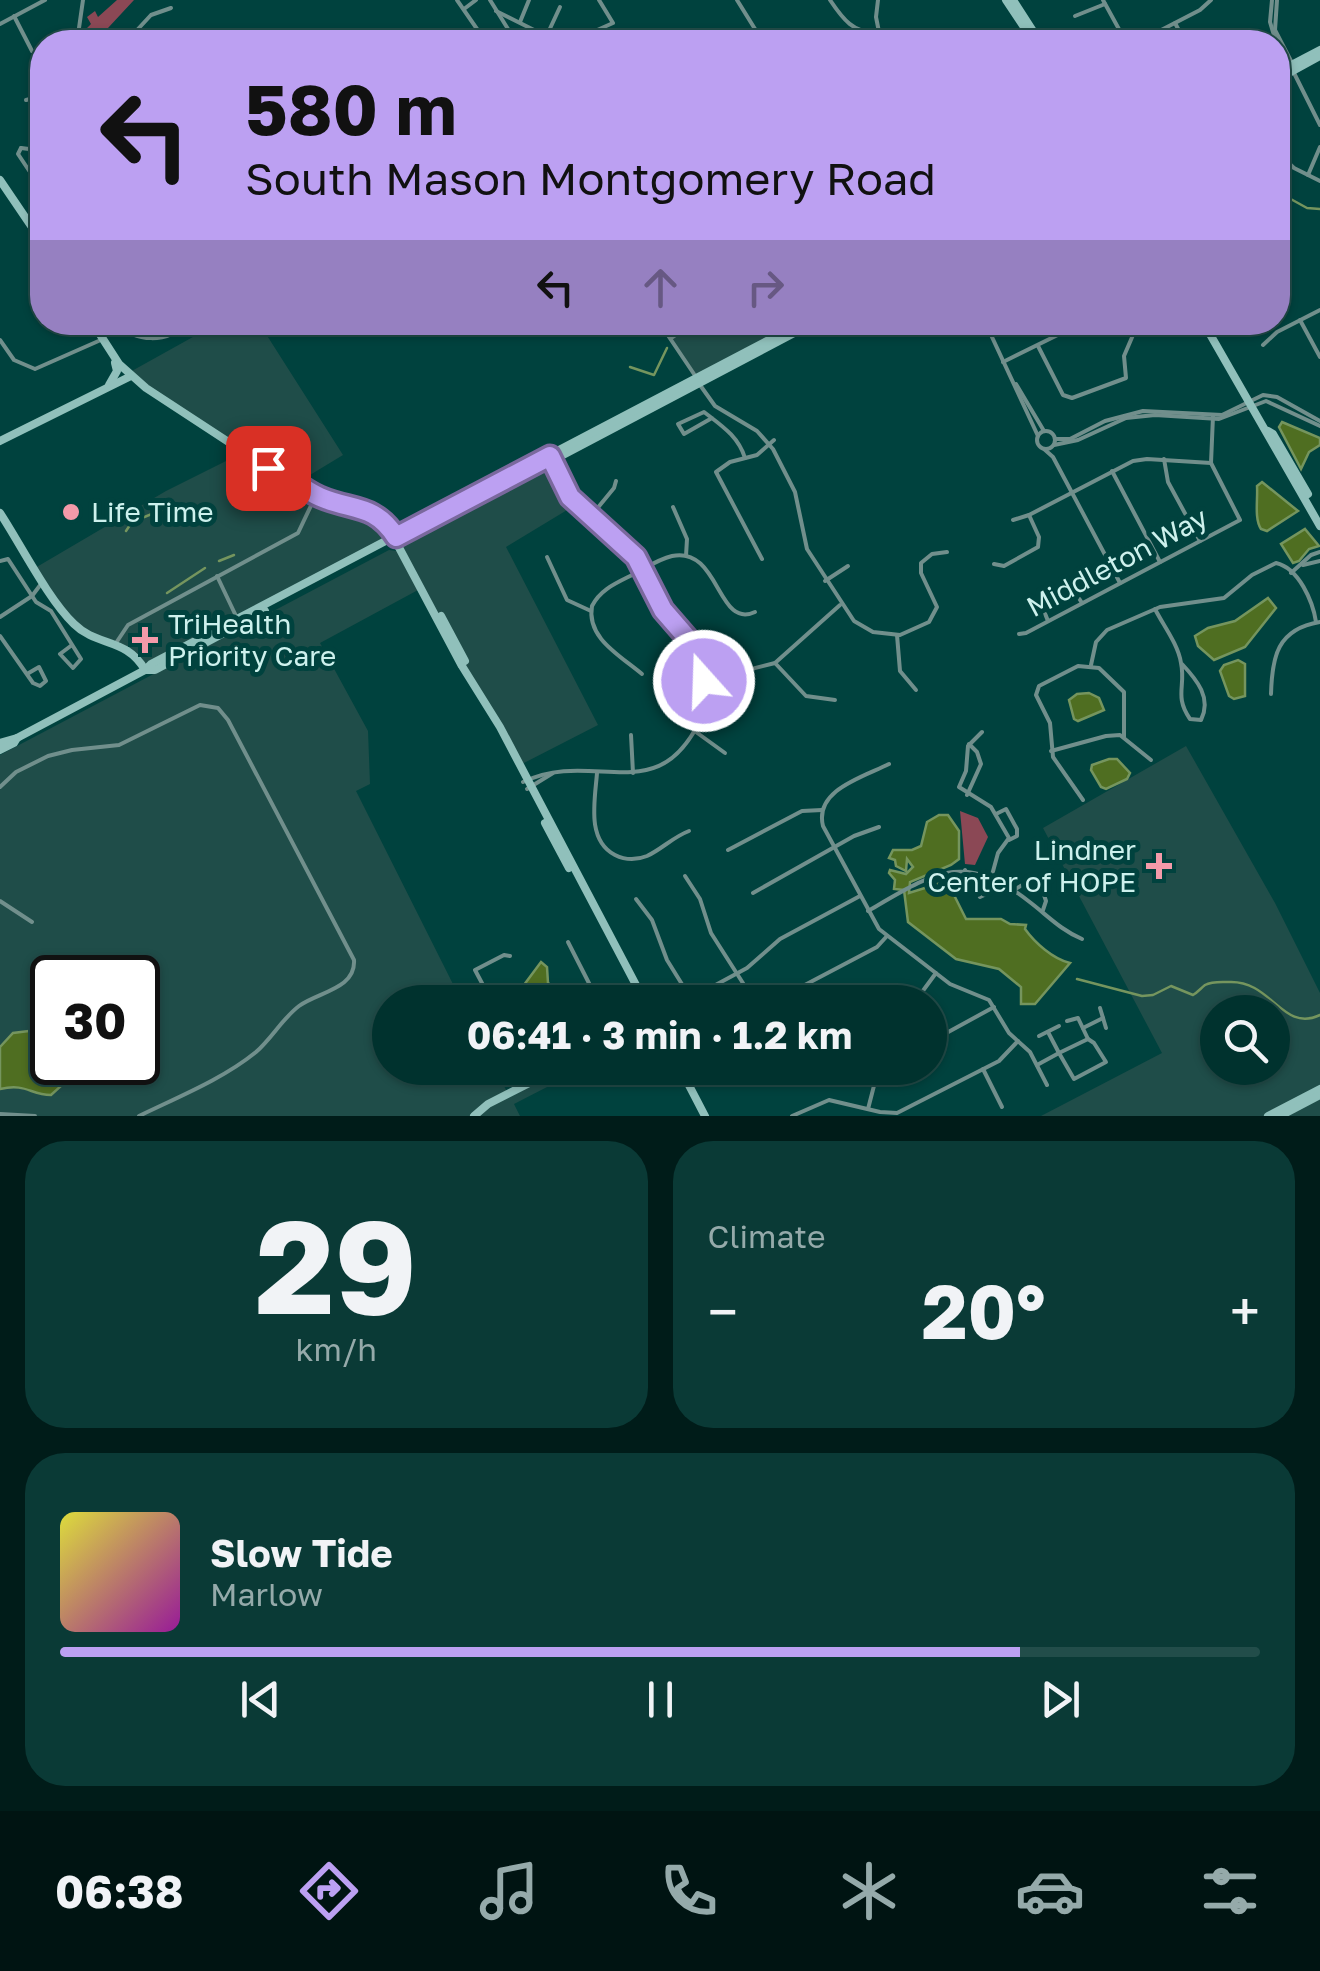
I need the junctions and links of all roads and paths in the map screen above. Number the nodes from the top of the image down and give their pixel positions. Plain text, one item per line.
1 (44, 0) edge
2 (83, 0) edge
3 (473, 0) edge
4 (490, 0) edge
5 (529, 0) edge
6 (599, 0) edge
7 (737, 0) edge
8 (878, 0) edge
9 (1010, 0) edge
10 (1211, 0) edge
11 (1274, 0) edge
12 (832, 2) edge
13 (1104, 2) edge
14 (461, 4) edge
15 (560, 7) dead end
16 (171, 8) dead end
17 (496, 11) junction
18 (14, 16) junction
19 (1075, 16) dead end
20 (520, 22) junction
21 (1175, 23) junction
22 (0, 24) edge
23 (81, 30) edge
24 (137, 30) edge
25 (478, 30) edge
26 (508, 30) edge
27 (537, 30) edge
28 (549, 30) edge
29 (599, 30) edge
30 (756, 30) edge
31 (858, 30) edge
32 (878, 30) edge
33 (1029, 30) edge
34 (1119, 30) edge
35 (1161, 30) edge
36 (1179, 30) edge
37 (1273, 30) edge
38 (1275, 30) edge
39 (30, 47) edge
40 (1320, 53) edge
41 (1291, 67) joint
42 (30, 99) edge
43 (26, 100) dead end
44 (1320, 125) edge
45 (1320, 147) edge
46 (30, 152) edge
47 (1290, 165) edge
48 (30, 172) edge
49 (1308, 175) junction
50 (0, 180) edge
51 (1320, 180) edge
52 (30, 224) edge
53 (1320, 310) edge
54 (1300, 320) junction
55 (1290, 326) edge
56 (103, 335) edge
57 (135, 335) edge
58 (171, 335) edge
59 (670, 335) edge
60 (676, 335) edge
61 (780, 335) edge
62 (789, 335) edge
63 (989, 335) edge
64 (1059, 335) edge
65 (1133, 335) edge
66 (1213, 335) edge
67 (1277, 335) edge
68 (101, 336) joint
69 (672, 338) junction
70 (0, 340) edge
71 (1263, 344) dead end
72 (1038, 346) junction
73 (112, 353) junction
74 (1320, 357) edge
75 (1002, 362) junction
76 (131, 376) junction
77 (698, 381) junction
78 (1013, 382) junction
79 (109, 386) junction
80 (1252, 404) junction
81 (712, 418) junction
82 (1213, 418) junction
83 (1320, 424) edge
84 (1044, 431) junction
85 (1268, 431) junction
86 (1038, 436) junction
87 (0, 439) edge
88 (772, 442) junction
89 (1054, 443) junction
90 (1044, 449) junction
91 (1053, 457) junction
92 (745, 458) junction
93 (549, 459) junction
94 (1164, 460) junction
95 (1211, 463) junction
96 (1112, 471) junction
97 (616, 481) dead end
98 (1072, 492) junction
99 (316, 495) junction
100 (673, 508) dead end
101 (0, 513) edge
102 (1029, 515) junction
103 (590, 516) junction
104 (1320, 516) edge
105 (1013, 520) dead end
106 (1320, 526) edge
107 (397, 540) junction
108 (1200, 542) junction
109 (947, 552) dead end
110 (1320, 552) edge
111 (547, 556) dead end
112 (686, 556) junction
113 (762, 559) dead end
114 (0, 561) edge
115 (1320, 561) edge
116 (1160, 562) junction
117 (994, 564) dead end
118 (1303, 565) junction
119 (848, 566) dead end
120 (642, 570) junction
121 (1291, 572) junction
122 (217, 576) junction
123 (44, 581) junction
124 (825, 581) junction
125 (1120, 583) junction
126 (32, 596) junction
127 (231, 603) junction
128 (1082, 604) junction
129 (840, 605) junction
130 (1156, 608) junction
131 (591, 611) junction
132 (754, 612) dead end
133 (248, 614) junction
134 (0, 617) edge
135 (236, 621) junction
136 (1048, 621) junction
137 (1318, 622) edge
138 (1018, 634) dead end
139 (896, 635) junction
140 (0, 636) edge
141 (116, 643) junction
142 (72, 645) junction
143 (776, 663) junction
144 (1182, 664) junction
145 (1090, 665) junction
146 (145, 670) junction
147 (27, 674) dead end
148 (642, 674) dead end
149 (706, 678) junction
150 (916, 690) dead end
151 (1271, 694) dead end
152 (835, 700) dead end
153 (696, 732) junction
154 (982, 732) dead end
155 (631, 735) dead end
156 (1124, 736) junction
157 (968, 744) junction
158 (0, 746) edge
159 (1051, 751) junction
160 (724, 754) dead end
161 (1152, 760) dead end
162 (888, 764) dead end
163 (596, 773) junction
164 (633, 773) junction
165 (527, 784) junction
166 (0, 787) edge
167 (968, 794) junction
168 (1083, 800) dead end
169 (822, 810) junction
170 (996, 814) junction
171 (879, 827) dead end
172 (689, 832) dead end
173 (1009, 840) junction
174 (834, 847) junction
175 (728, 850) dead end
176 (965, 870) junction
177 (685, 876) dead end
178 (992, 876) junction
179 (1006, 884) junction
180 (1014, 890) junction
181 (754, 893) dead end
182 (860, 896) junction
183 (636, 899) dead end
184 (0, 901) edge
185 (868, 911) junction
186 (1042, 912) junction
187 (32, 922) dead end
188 (887, 936) junction
189 (1082, 939) dead end
190 (568, 942) dead end
191 (510, 956) dead end
192 (936, 973) junction
193 (738, 974) junction
194 (483, 985) edge
195 (590, 985) edge
196 (635, 985) edge
197 (682, 985) edge
198 (719, 985) edge
199 (745, 985) edge
200 (805, 985) edge
201 (928, 985) edge
202 (994, 1008) junction
203 (1100, 1008) dead end
204 (1103, 1018) junction
205 (1067, 1022) dead end
206 (1058, 1026) dead end
207 (1083, 1028) junction
208 (1106, 1028) dead end
209 (1048, 1032) junction
210 (947, 1033) edge
211 (1039, 1036) dead end
212 (1088, 1039) junction
213 (1018, 1041) junction
214 (1059, 1053) junction
215 (1037, 1065) junction
216 (983, 1069) junction
217 (1047, 1084) dead end
218 (524, 1085) edge
219 (689, 1085) edge
220 (874, 1085) edge
221 (1320, 1092) edge
222 (1002, 1107) dead end
223 (868, 1109) junction
224 (0, 1114) edge
225 (35, 1116) edge
226 (140, 1116) edge
227 (474, 1116) edge
228 (705, 1116) edge
229 (792, 1116) edge
230 (1268, 1116) edge
231 (1280, 1116) edge

1 - 18 street
2 - 23 street
3 - 14 street
4 - 17 street
5 - 20 street
6 - 29 street
7 - 30 street
8 - 32 street
9 - 33 main road
10 - 21 street
11 - 37 street
11 - 38 street
12 - 31 street
13 - 19 street
13 - 34 street
14 - 25 street
15 - 28 street
16 - 24 street
17 - 20 street
17 - 26 street
18 - 22 street
18 - 39 street
20 - 27 street
21 - 35 street
21 - 36 street
40 - 41 main road
41 - 44 street
42 - 43 street
45 - 49 street
46 - 48 street
47 - 49 street
49 - 51 street
50 - 52 main road
53 - 54 street
54 - 55 street
54 - 74 street
56 - 76 main road
57 - 58 street
59 - 69 street
60 - 69 street
61 - 77 main road
62 - 77 main road
63 - 75 street
64 - 72 street
65 - 72 street
66 - 80 main road
67 - 71 street
68 - 70 street
68 - 73 main road
69 - 77 street
72 - 75 street
73 - 76 main road
73 - 79 main road
75 - 78 street
76 - 79 main road
76 - 87 main road
76 - 99 main road
77 - 88 street
77 - 93 main road
78 - 84 street
78 - 86 street
79 - 87 main road
80 - 82 street
80 - 83 street
80 - 85 main road
81 - 81 street
81 - 92 street
82 - 89 street
82 - 95 street, Middleton Way
84 - 86 street
84 - 89 street
85 - 104 main road
85 - 106 main road
86 - 90 street
88 - 92 street
88 - 124 street
89 - 90 street
89 - 91 street
90 - 91 street
91 - 98 street
92 - 113 street
93 - 103 street
93 - 107 main road
94 - 95 street
94 - 96 street
94 - 108 street
95 - 108 street, Middleton Way
96 - 98 street
96 - 116 street
97 - 103 street
98 - 102 street
98 - 125 street
99 - 107 main road
99 - 122 street
100 - 112 street
101 - 123 main road
102 - 105 street
102 - 117 street
103 - 120 street
107 - 133 main road
107 - 146 main road
107 - 165 main road
108 - 116 street, Middleton Way
109 - 139 street
110 - 118 street
111 - 131 street
112 - 120 street
112 - 132 street
114 - 126 street
115 - 118 street
116 - 125 street, Middleton Way
118 - 121 street
119 - 124 street
120 - 131 street
120 - 149 street
121 - 130 street
121 - 137 street
122 - 127 street
122 - 141 street
123 - 126 street
123 - 141 main road
124 - 129 street
125 - 128 street, Middleton Way
126 - 134 street
126 - 142 street
127 - 133 street
127 - 135 street
128 - 136 street, Middleton Way
128 - 136 street
129 - 139 street
129 - 143 street
130 - 144 street
130 - 145 street
131 - 148 street
133 - 135 main road
135 - 146 main road
136 - 138 street, Middleton Way
137 - 151 street
139 - 150 street
140 - 147 street
141 - 146 main road
142 - 142 street
143 - 149 street
143 - 152 street
144 - 144 street
145 - 156 street
145 - 159 street
146 - 158 main road
149 - 153 street
153 - 160 street
153 - 164 street
154 - 157 street
155 - 164 street
156 - 159 street
156 - 161 street
157 - 167 street
157 - 167 street
159 - 168 street
162 - 169 street
163 - 164 street
163 - 165 street
163 - 172 street
165 - 196 main road
166 - 226 street
167 - 170 street
169 - 174 street
169 - 175 street
170 - 173 street
170 - 173 street
171 - 174 street
173 - 178 street
174 - 181 street
174 - 182 street
176 - 178 street
176 - 179 street
176 - 185 street
177 - 193 street
178 - 179 street
179 - 180 street
180 - 186 street
180 - 186 street
182 - 185 street
182 - 193 street
183 - 197 street
184 - 187 street
185 - 188 street
186 - 189 street
188 - 192 street
188 - 200 street
190 - 195 street
191 - 194 street
192 - 201 street
192 - 202 street
193 - 198 street
193 - 199 street
202 - 210 street
202 - 213 street
203 - 204 street
204 - 207 street
204 - 208 street
205 - 207 street
206 - 209 street
207 - 212 street
209 - 211 street
209 - 214 street
212 - 214 street
212 - 214 street
213 - 215 street
213 - 216 street
214 - 215 street
215 - 217 street
216 - 222 street
216 - 223 street
218 - 227 main road
219 - 228 main road
220 - 223 street
221 - 230 main road
221 - 231 main road
223 - 229 street
224 - 225 street

